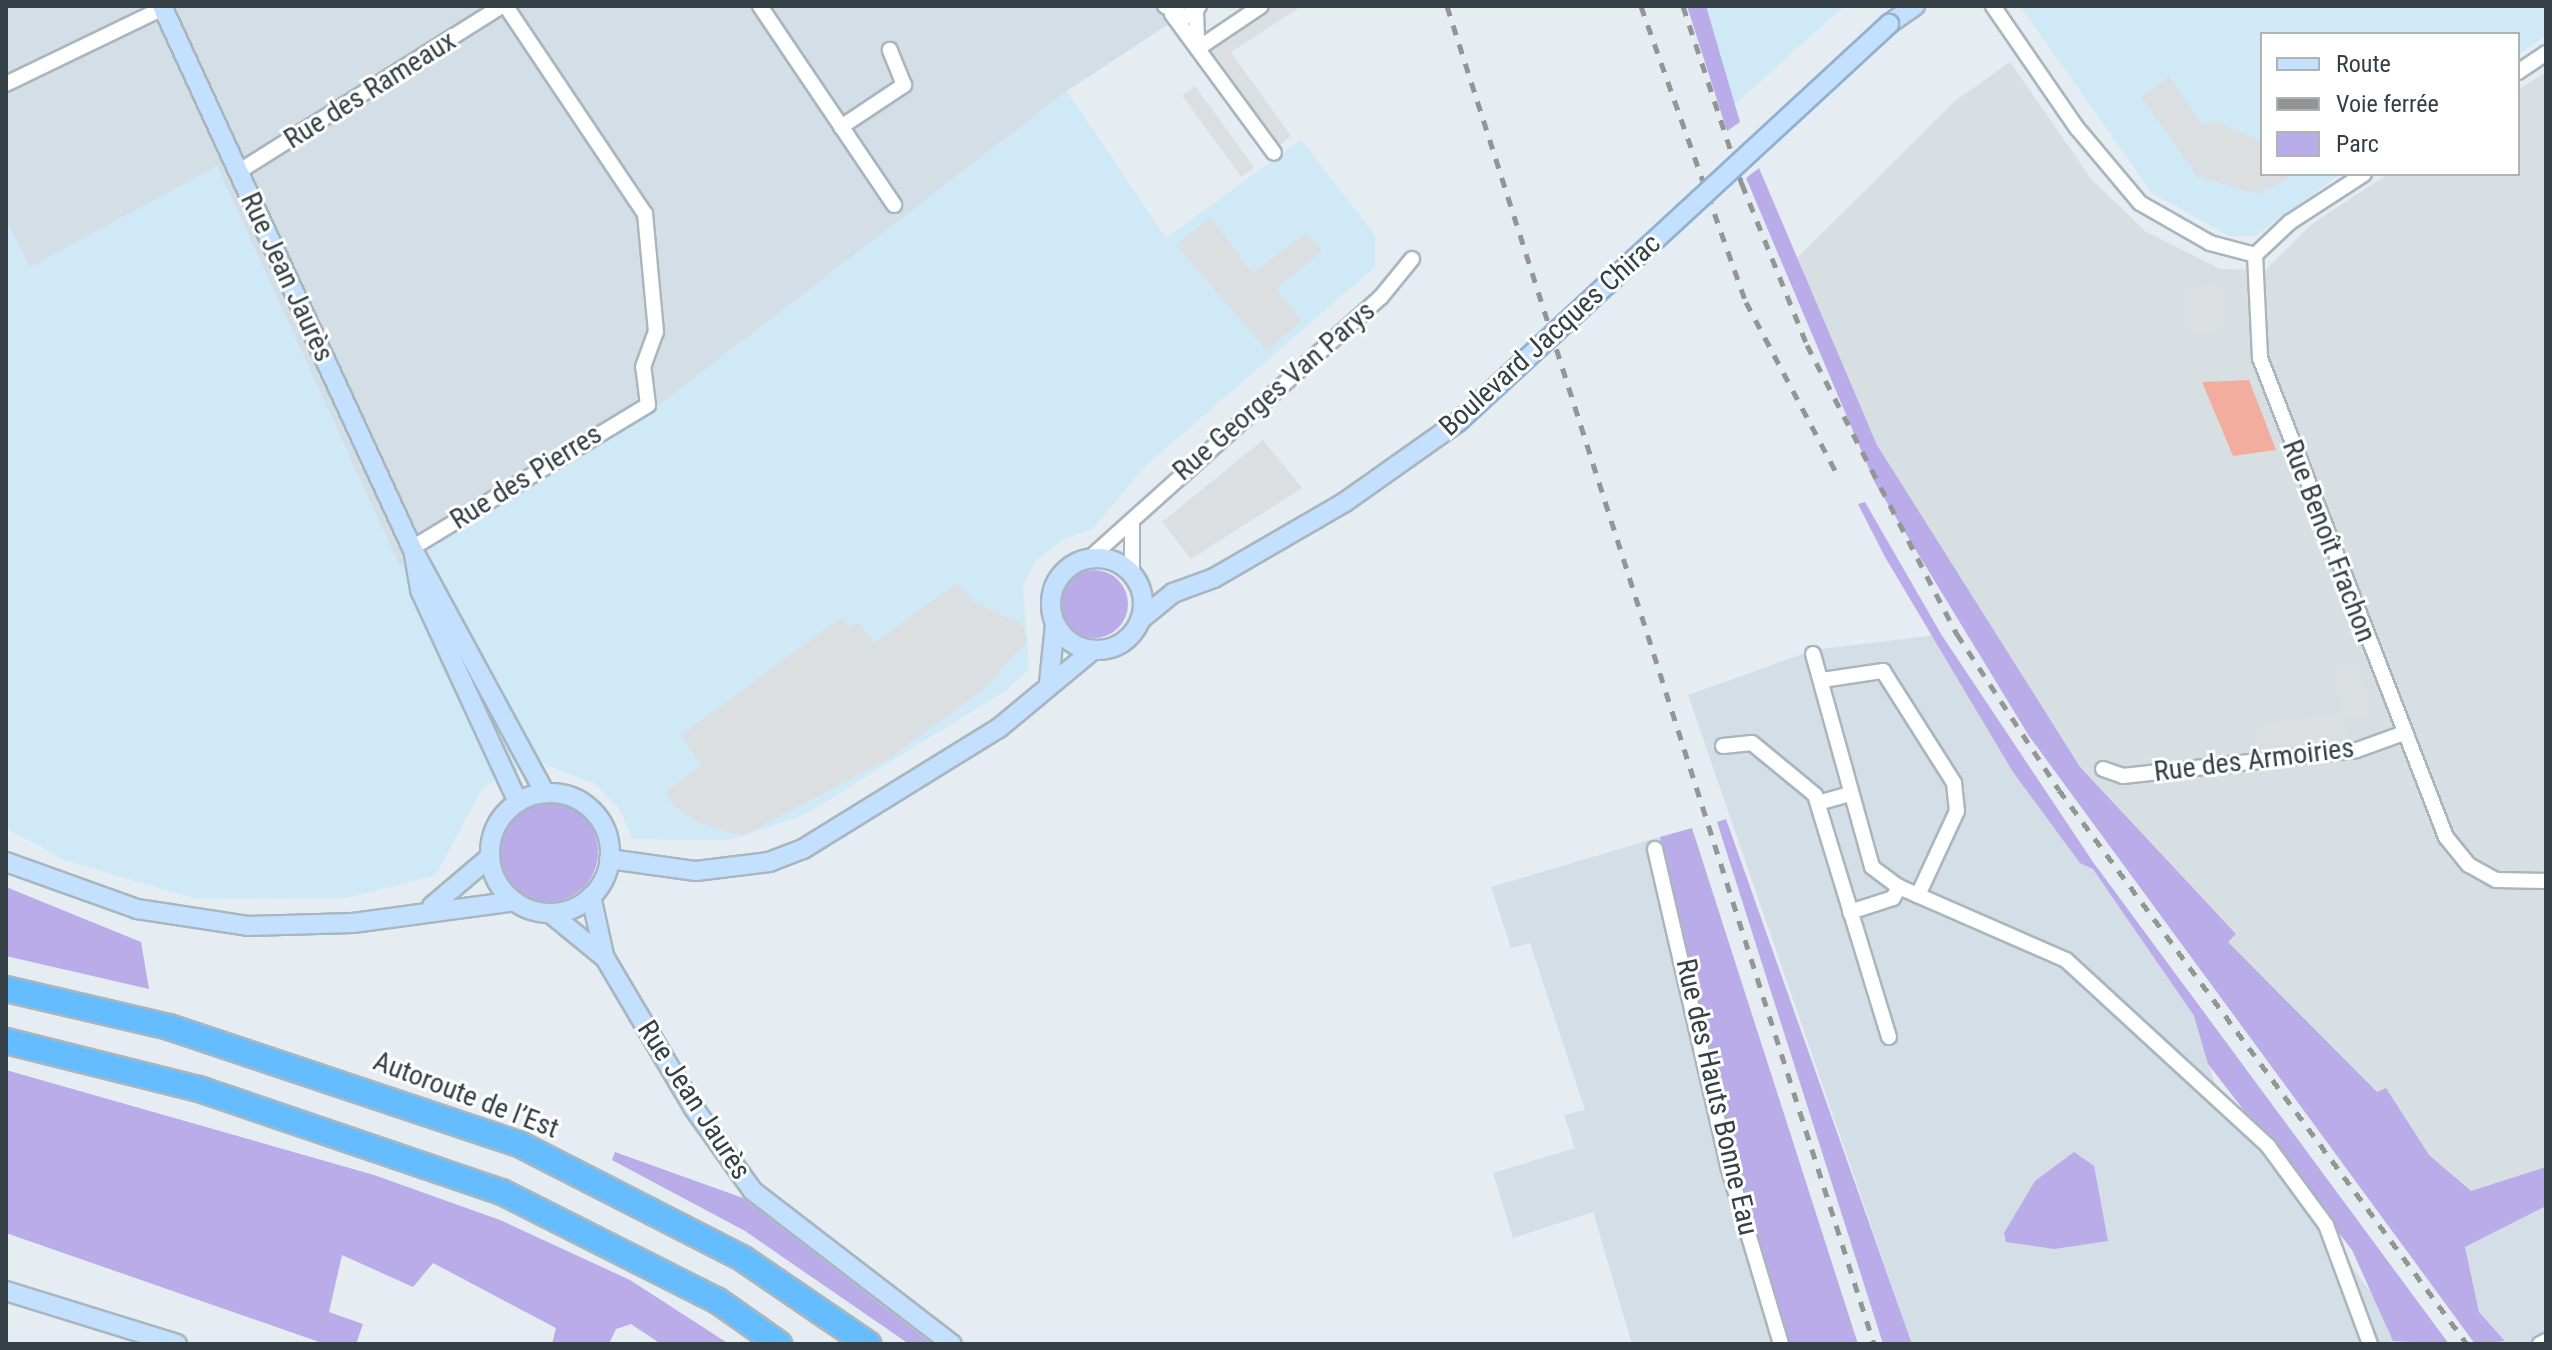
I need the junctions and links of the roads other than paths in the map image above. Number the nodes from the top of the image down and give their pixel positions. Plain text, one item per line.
1 (504, 6) edge
2 (760, 6) edge
3 (1261, 6) edge
4 (1902, 6) edge
5 (1915, 6) edge
6 (1993, 6) edge
7 (162, 7) edge
8 (1198, 8) edge
9 (1168, 10) edge
10 (1889, 24) junction
11 (1198, 45) junction
12 (890, 50) dead end
13 (2546, 53) edge
14 (2520, 71) edge
15 (6, 84) edge
16 (841, 127) junction
17 (1274, 153) dead end
18 (238, 172) junction
19 (2361, 176) edge
20 (894, 205) dead end
21 (2255, 255) junction
22 (1412, 259) dead end
23 (1132, 521) junction
24 (412, 548) junction
25 (1090, 558) junction
26 (1136, 579) junction
27 (1173, 593) junction
28 (1140, 620) junction
29 (1055, 624) junction
30 (1093, 650) junction
31 (1813, 654) dead end
32 (1822, 680) junction
33 (1049, 683) junction
34 (2404, 733) junction
35 (1723, 746) dead end
36 (2103, 769) dead end
37 (545, 793) junction
38 (1849, 794) junction
39 (518, 802) junction
40 (1818, 803) junction
41 (1655, 849) dead end
42 (490, 857) junction
43 (609, 859) junction
44 (7, 862) edge
45 (2546, 881) edge
46 (1899, 887) junction
47 (1918, 895) junction
48 (591, 896) junction
49 (515, 901) junction
50 (423, 911) junction
51 (1850, 912) junction
52 (550, 913) junction
53 (605, 958) junction
54 (6, 989) edge
55 (1889, 1037) dead end
56 (6, 1041) edge
57 (6, 1291) edge
58 (2546, 1341) edge
59 (177, 1344) edge
60 (779, 1344) edge
61 (868, 1344) edge
62 (952, 1344) edge
63 (1781, 1344) edge
64 (2370, 1344) edge
65 (2540, 1344) edge

1 - 18 street, Rue des Rameaux
1 - 24 street, Rue des Pierres
2 - 16 street
3 - 11 street
4 - 10 main road, Boulevard Jacques Chirac
5 - 10 main road, Boulevard Jacques Chirac
6 - 21 street
7 - 15 street
7 - 18 main road, Rue Jean Jaurès
8 - 9 street
8 - 11 street
9 - 11 street
10 - 27 main road, Boulevard Jacques Chirac, bridge
11 - 17 street
12 - 16 street
13 - 14 street
16 - 20 street
18 - 24 main road, Rue Jean Jaurès
19 - 21 street
21 - 34 street, Rue Benoît Frachon
22 - 23 street, Rue Georges Van Parys
23 - 25 street, Rue Georges Van Parys
23 - 26 street
24 - 37 main road, Rue Jean Jaurès
24 - 39 main road, Rue Jean Jaurès
25 - 26 main road
25 - 29 main road
26 - 27 main road
26 - 28 main road
27 - 28 main road, Boulevard Jacques Chirac
28 - 30 main road, Boulevard Jacques Chirac
29 - 30 main road
29 - 33 main road
30 - 33 main road, Boulevard Jacques Chirac
31 - 32 street
32 - 38 street
32 - 47 street
33 - 43 main road, Boulevard Jacques Chirac
34 - 36 street, Rue des Armoiries
34 - 45 street, Rue Benoît Frachon
35 - 40 street
37 - 39 main road
37 - 43 main road
38 - 40 street
38 - 46 street
39 - 42 main road
40 - 51 street
41 - 63 street, Rue des Hauts Bonne Eau
42 - 49 main road
42 - 50 main road
43 - 48 main road
44 - 50 main road
46 - 47 street
46 - 51 street
47 - 64 street
48 - 52 main road
48 - 53 main road, Rue Jean Jaurès
49 - 50 main road
49 - 52 main road, Rue Jean Jaurès
51 - 55 street
52 - 53 main road, Rue Jean Jaurès
53 - 62 main road, Rue Jean Jaurès
54 - 61 highway, Autoroute de l’Est
56 - 60 highway
57 - 59 main road
58 - 65 street

